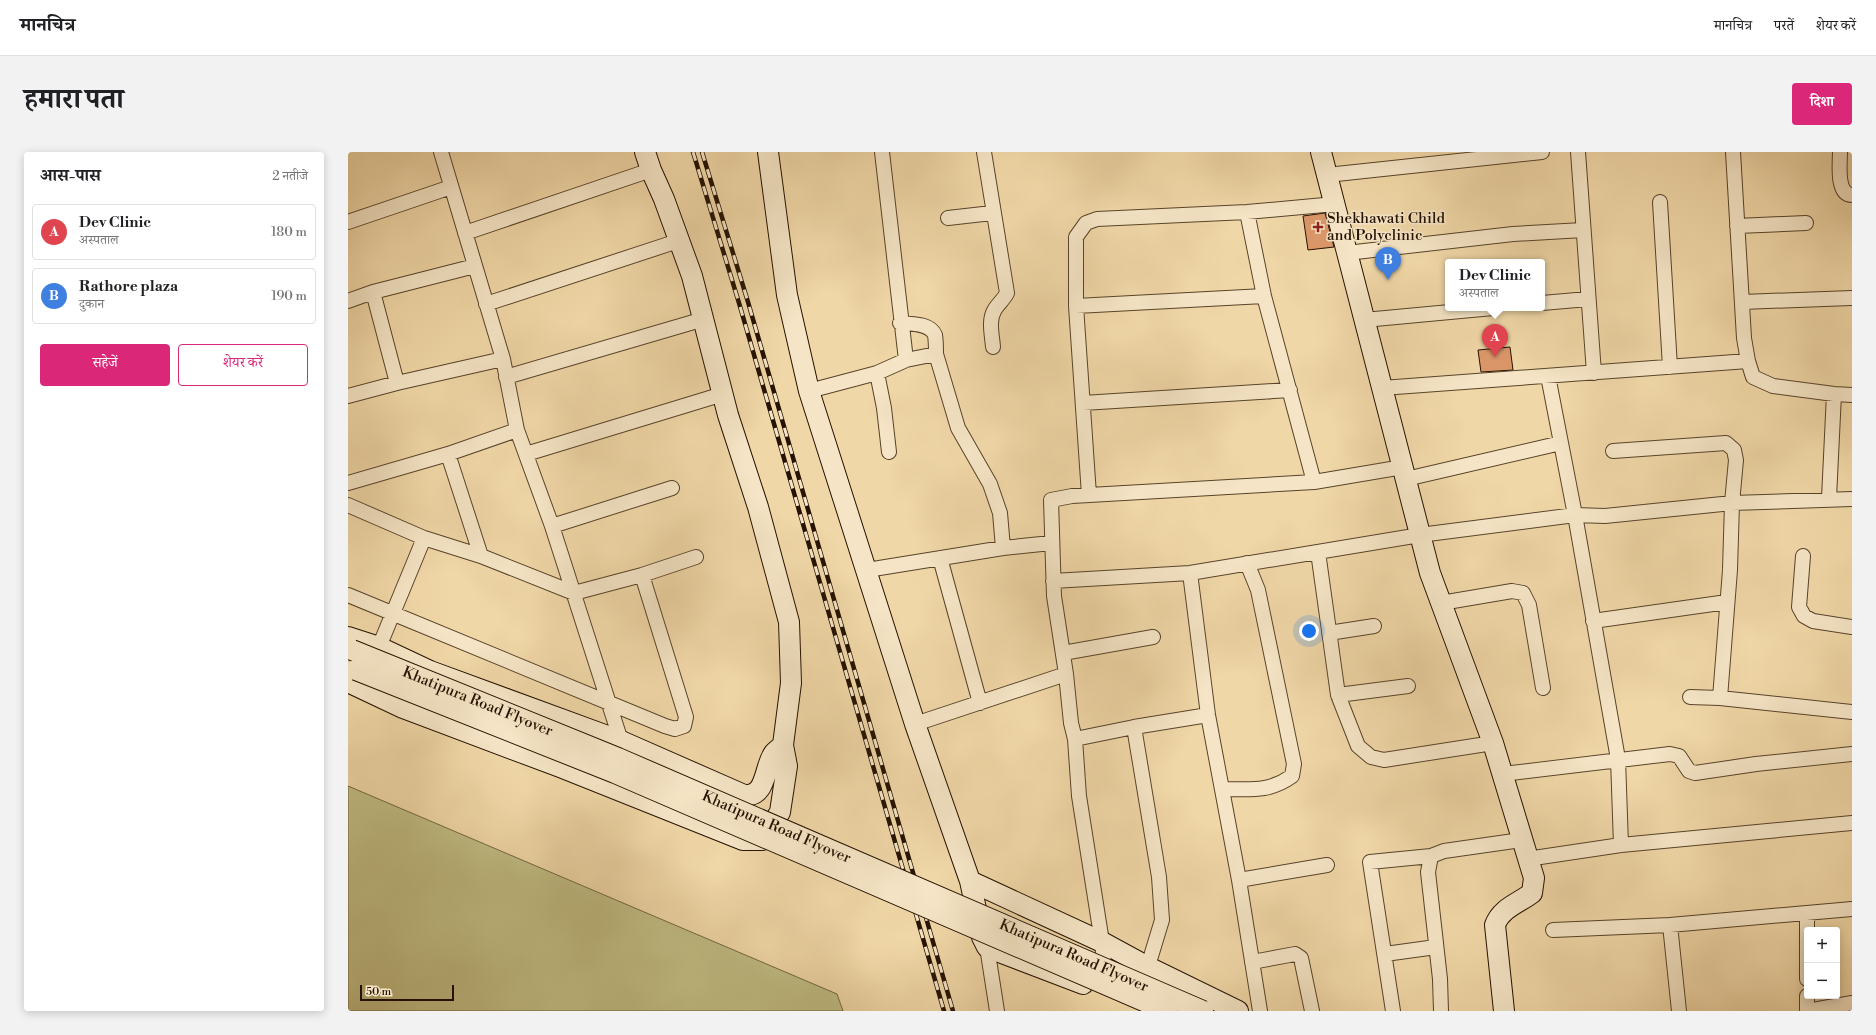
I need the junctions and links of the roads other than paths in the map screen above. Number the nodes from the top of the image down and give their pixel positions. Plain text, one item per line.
1 (441, 152) edge
2 (768, 152) edge
3 (882, 152) edge
4 (984, 152) edge
5 (1321, 152) edge
6 (1542, 152) edge
7 (1578, 152) edge
8 (1733, 152) edge
9 (1840, 152) edge
10 (1490, 155) edge
11 (648, 161) edge
12 (1327, 175) junction
13 (451, 187) junction
14 (1852, 195) edge
15 (1660, 202) dead end
16 (1335, 204) junction
17 (992, 212) junction
18 (1247, 212) junction
19 (948, 218) dead end
20 (348, 222) edge
21 (1806, 223) dead end
22 (1737, 226) junction
23 (1583, 230) junction
24 (465, 233) junction
25 (678, 241) junction
26 (1347, 253) junction
27 (475, 266) junction
28 (373, 292) junction
29 (1264, 296) junction
30 (1852, 298) edge
31 (1588, 299) junction
32 (348, 301) edge
33 (1742, 302) junction
34 (1545, 303) edge
35 (486, 304) junction
36 (1076, 306) junction
37 (1461, 311) edge
38 (704, 319) junction
39 (1364, 320) junction
40 (900, 323) junction
41 (993, 347) dead end
42 (936, 354) junction
43 (503, 359) junction
44 (906, 360) junction
45 (1748, 361) junction
46 (1670, 367) junction
47 (876, 373) junction
48 (1594, 373) junction
49 (1548, 376) junction
50 (506, 377) junction
51 (397, 383) junction
52 (1382, 388) junction
53 (1290, 390) junction
54 (809, 391) junction
55 (723, 394) junction
56 (1834, 394) junction
57 (1852, 395) edge
58 (348, 396) edge
59 (1083, 403) junction
60 (517, 430) junction
61 (1561, 443) junction
62 (1613, 451) dead end
63 (889, 452) dead end
64 (448, 454) junction
65 (526, 454) junction
66 (1404, 473) junction
67 (1314, 482) junction
68 (348, 483) edge
69 (672, 488) dead end
70 (1089, 495) junction
71 (1829, 498) junction
72 (1852, 499) edge
73 (1732, 503) junction
74 (348, 505) edge
75 (1575, 515) junction
76 (552, 526) junction
77 (1420, 535) junction
78 (424, 538) junction
79 (1051, 543) junction
80 (1004, 548) junction
81 (1318, 552) junction
82 (481, 556) junction
83 (1803, 556) dead end
84 (696, 557) dead end
85 (940, 558) junction
86 (1247, 563) junction
87 (867, 570) junction
88 (1190, 572) junction
89 (642, 575) junction
90 (1053, 581) junction
91 (574, 593) junction
92 (348, 595) edge
93 (1727, 602) junction
94 (1441, 603) junction
95 (392, 613) junction
96 (1593, 621) junction
97 (1374, 626) dead end
98 (1852, 627) edge
99 (1329, 633) junction
100 (1153, 637) dead end
101 (378, 647) junction
102 (1063, 653) junction
103 (350, 659) edge
104 (1066, 674) junction
105 (1408, 686) dead end
106 (1543, 688) dead end
107 (1338, 695) junction
108 (1690, 698) dead end
109 (1720, 698) junction
110 (608, 702) junction
111 (980, 703) junction
112 (1852, 712) edge
113 (1208, 715) junction
114 (915, 724) junction
115 (1134, 727) junction
116 (1075, 739) junction
117 (621, 741) junction
118 (1493, 743) junction
119 (783, 745) junction
120 (1852, 754) edge
121 (1618, 759) junction
122 (1503, 774) junction
123 (1222, 789) junction
124 (1852, 823) edge
125 (1521, 840) junction
126 (1621, 845) junction
127 (1431, 856) junction
128 (1527, 858) junction
129 (1327, 865) dead end
130 (1239, 880) junction
131 (970, 881) junction
132 (1852, 909) edge
133 (1807, 913) junction
134 (1670, 925) junction
135 (1553, 930) dead end
136 (1102, 942) junction
137 (987, 947) junction
138 (1436, 947) junction
139 (1385, 954) junction
140 (1252, 962) junction
141 (1807, 963) edge
142 (1148, 967) junction
143 (1106, 993) junction
144 (1807, 999) edge
145 (1852, 1004) edge
146 (1140, 1009) edge
147 (998, 1011) edge
148 (1167, 1011) edge
149 (1203, 1011) edge
150 (1238, 1011) edge
151 (1260, 1011) edge
152 (1312, 1011) edge
153 (1393, 1011) edge
154 (1441, 1011) edge
155 (1504, 1011) edge
156 (1679, 1011) edge
157 (1807, 1011) edge

1 - 13 street
2 - 54 street
3 - 40 street
4 - 17 street
5 - 12 street
6 - 10 street
7 - 23 street
8 - 22 street
9 - 14 street
10 - 12 street
11 - 24 street
11 - 25 street
12 - 16 street
13 - 20 street
13 - 24 street
15 - 46 street
16 - 18 street
16 - 26 street
17 - 19 street
17 - 41 street
18 - 29 street
18 - 36 street
21 - 22 street
22 - 33 street
23 - 26 street
23 - 31 street
24 - 27 street
25 - 35 street
25 - 38 street
26 - 39 street
27 - 28 street
27 - 35 street
28 - 32 street
28 - 51 street
29 - 36 street
29 - 53 street
30 - 33 street
31 - 34 street
31 - 48 street
33 - 45 street
35 - 43 street
36 - 59 street
37 - 39 street
38 - 50 street
38 - 55 street
39 - 52 street
40 - 42 street
40 - 44 street
42 - 44 street
42 - 80 street
43 - 50 street
43 - 51 street
44 - 47 street
45 - 46 street
45 - 56 street
46 - 48 street
47 - 54 street
47 - 63 street
48 - 49 street
49 - 52 street
49 - 61 street
50 - 60 street
51 - 58 street
52 - 66 street
53 - 59 street
53 - 67 street
54 - 87 street
55 - 65 street
55 - 119 street
56 - 57 street
56 - 71 street
59 - 70 street
60 - 64 street
60 - 65 street
61 - 66 street
61 - 75 street
62 - 73 street
64 - 68 street
64 - 82 street
65 - 76 street
66 - 67 street
66 - 77 street
67 - 70 street
69 - 76 street
70 - 79 street
71 - 72 street
71 - 73 street
73 - 75 street
73 - 93 street
74 - 78 street
75 - 77 street
75 - 96 street
76 - 91 street
77 - 81 street
77 - 94 street
78 - 82 street
78 - 95 street
79 - 80 street
79 - 90 street
80 - 85 street
81 - 86 street
81 - 99 street
82 - 91 street
83 - 98 street
84 - 89 street
85 - 87 street
85 - 111 street
86 - 88 street
86 - 123 street
87 - 114 street
88 - 90 street
88 - 113 street
89 - 91 street
89 - 110 street
90 - 102 street
91 - 110 street
92 - 95 street
93 - 96 street
93 - 109 street
94 - 106 street
94 - 118 street
95 - 101 street
95 - 110 street
96 - 121 street
97 - 99 street
99 - 107 street
100 - 102 street
101 - 103 street
101 - 117 street
102 - 104 street
103 - 119 street
103 - 148 street, Khatipura Road Flyover, bridge
103 - 149 street, Khatipura Road Flyover, bridge
104 - 111 street
104 - 116 street
105 - 107 street
107 - 118 street
108 - 109 street
109 - 112 street
110 - 117 street
111 - 114 street
113 - 115 street
113 - 123 street
114 - 131 street
115 - 116 street
115 - 142 street
116 - 136 street
117 - 119 street
118 - 122 street
120 - 121 street
121 - 122 street
121 - 126 street
122 - 125 street
123 - 130 street
124 - 126 street
125 - 127 street
125 - 128 street
126 - 128 street
127 - 138 street
127 - 139 street
128 - 155 street
129 - 130 street
130 - 140 street
131 - 136 street
131 - 137 street
132 - 133 street
133 - 134 street
133 - 141 street
134 - 135 street
134 - 156 street
136 - 142 street
136 - 143 street
137 - 143 street
137 - 147 street
138 - 139 street
138 - 154 street
139 - 153 street
140 - 151 street
140 - 152 street
142 - 146 street
142 - 150 street
143 - 146 street
144 - 157 street
145 - 157 street

